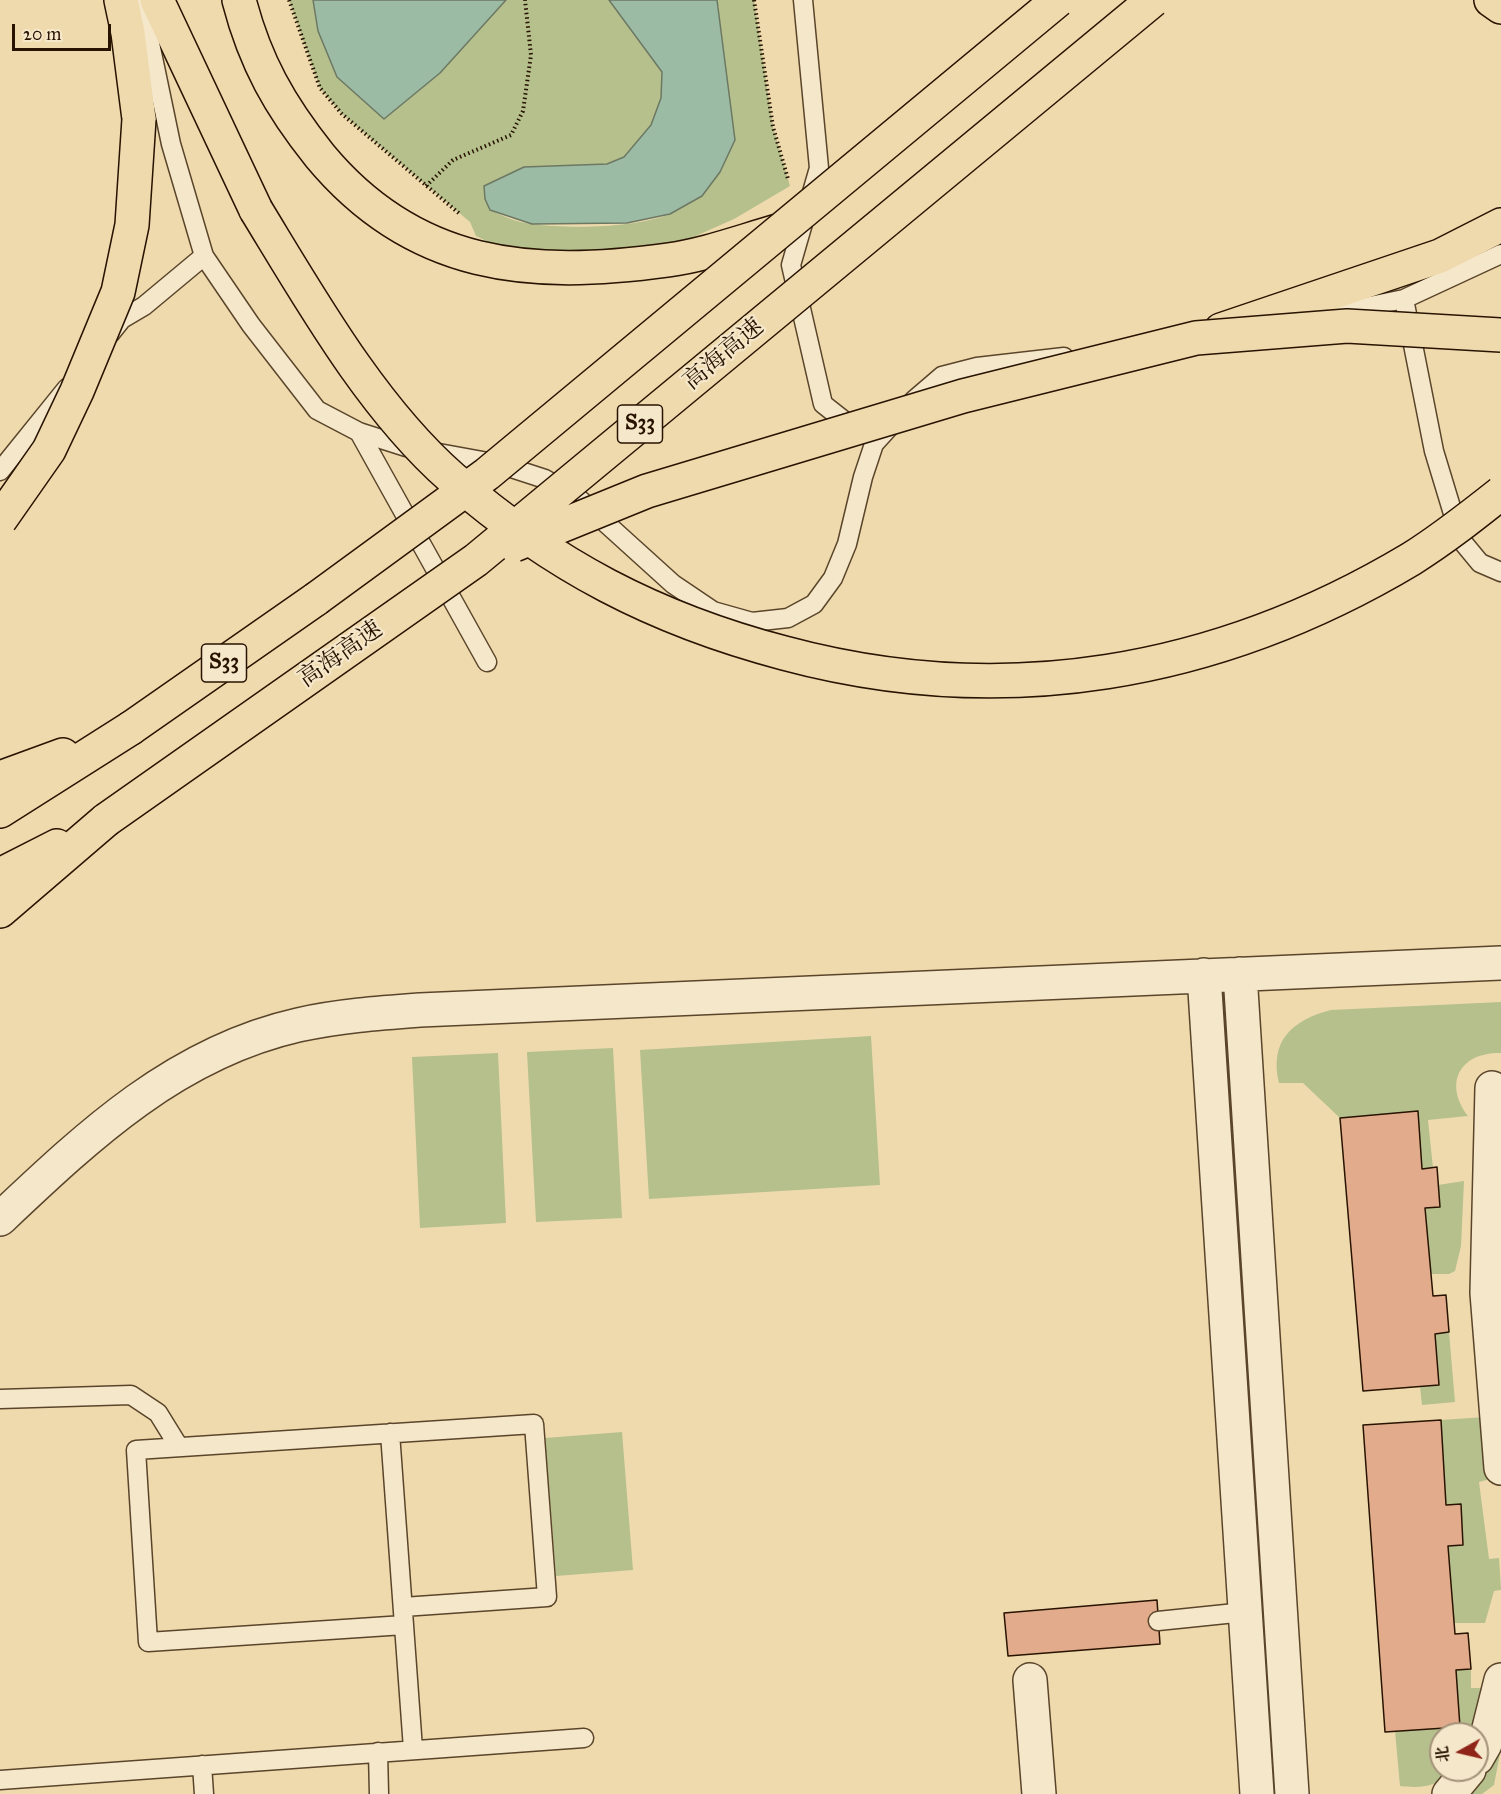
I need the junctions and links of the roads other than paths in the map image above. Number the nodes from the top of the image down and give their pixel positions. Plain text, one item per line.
1 (121, 0) edge
2 (141, 0) edge
3 (157, 0) edge
4 (239, 0) edge
5 (803, 0) edge
6 (1058, 0) edge
7 (1153, 0) edge
8 (1491, 0) edge
9 (1501, 7) edge
10 (1501, 225) edge
11 (782, 230) junction
12 (1501, 254) edge
13 (204, 256) junction
14 (1404, 299) junction
15 (1501, 335) edge
16 (1196, 338) junction
17 (359, 432) junction
18 (874, 444) junction
19 (0, 471) edge
20 (1501, 493) edge
21 (0, 520) edge
22 (476, 560) junction
23 (1501, 572) edge
24 (487, 662) dead end
25 (131, 728) junction
26 (0, 778) edge
27 (0, 812) edge
28 (106, 820) junction
29 (0, 875) edge
30 (0, 911) edge
31 (1501, 963) edge
32 (1240, 974) junction
33 (1204, 975) junction
34 (1492, 1088) dead end
35 (0, 1220) edge
36 (0, 1399) edge
37 (390, 1433) junction
38 (179, 1448) junction
39 (1501, 1462) edge
40 (1501, 1468) edge
41 (1245, 1612) junction
42 (403, 1616) junction
43 (1158, 1621) dead end
44 (1030, 1680) dead end
45 (1501, 1680) edge
46 (1489, 1728) edge
47 (584, 1738) dead end
48 (413, 1749) junction
49 (378, 1752) junction
50 (201, 1765) junction
51 (0, 1780) edge
52 (1459, 1782) edge
53 (204, 1794) edge
54 (379, 1794) edge
55 (1039, 1794) edge
56 (1257, 1794) edge
57 (1292, 1794) edge
58 (1449, 1794) edge

1 - 21 highway, bridge
2 - 13 lane
3 - 20 highway, bridge
4 - 11 highway
5 - 18 lane
6 - 11 highway, S33, bridge
7 - 22 highway, 高海高速 / S33, bridge
8 - 9 highway
10 - 16 highway, bridge
11 - 25 highway, S33, bridge
12 - 14 lane
13 - 17 lane
13 - 19 lane
14 - 18 lane
14 - 23 lane
15 - 16 highway, bridge
16 - 22 highway, bridge
17 - 18 lane
17 - 24 lane
22 - 28 highway, 高海高速 / S33, bridge
25 - 26 highway
25 - 27 highway
28 - 29 highway
28 - 30 highway
31 - 32 street
32 - 33 street
32 - 57 street
33 - 35 street
33 - 41 street
34 - 39 street
36 - 38 lane
37 - 38 lane
37 - 42 lane
37 - 42 lane
38 - 42 lane
39 - 40 street
41 - 43 lane
41 - 56 street
42 - 48 lane
44 - 55 street
45 - 46 street
47 - 48 lane
48 - 49 lane
49 - 50 lane
49 - 54 lane
50 - 51 lane
50 - 53 lane
52 - 58 street

